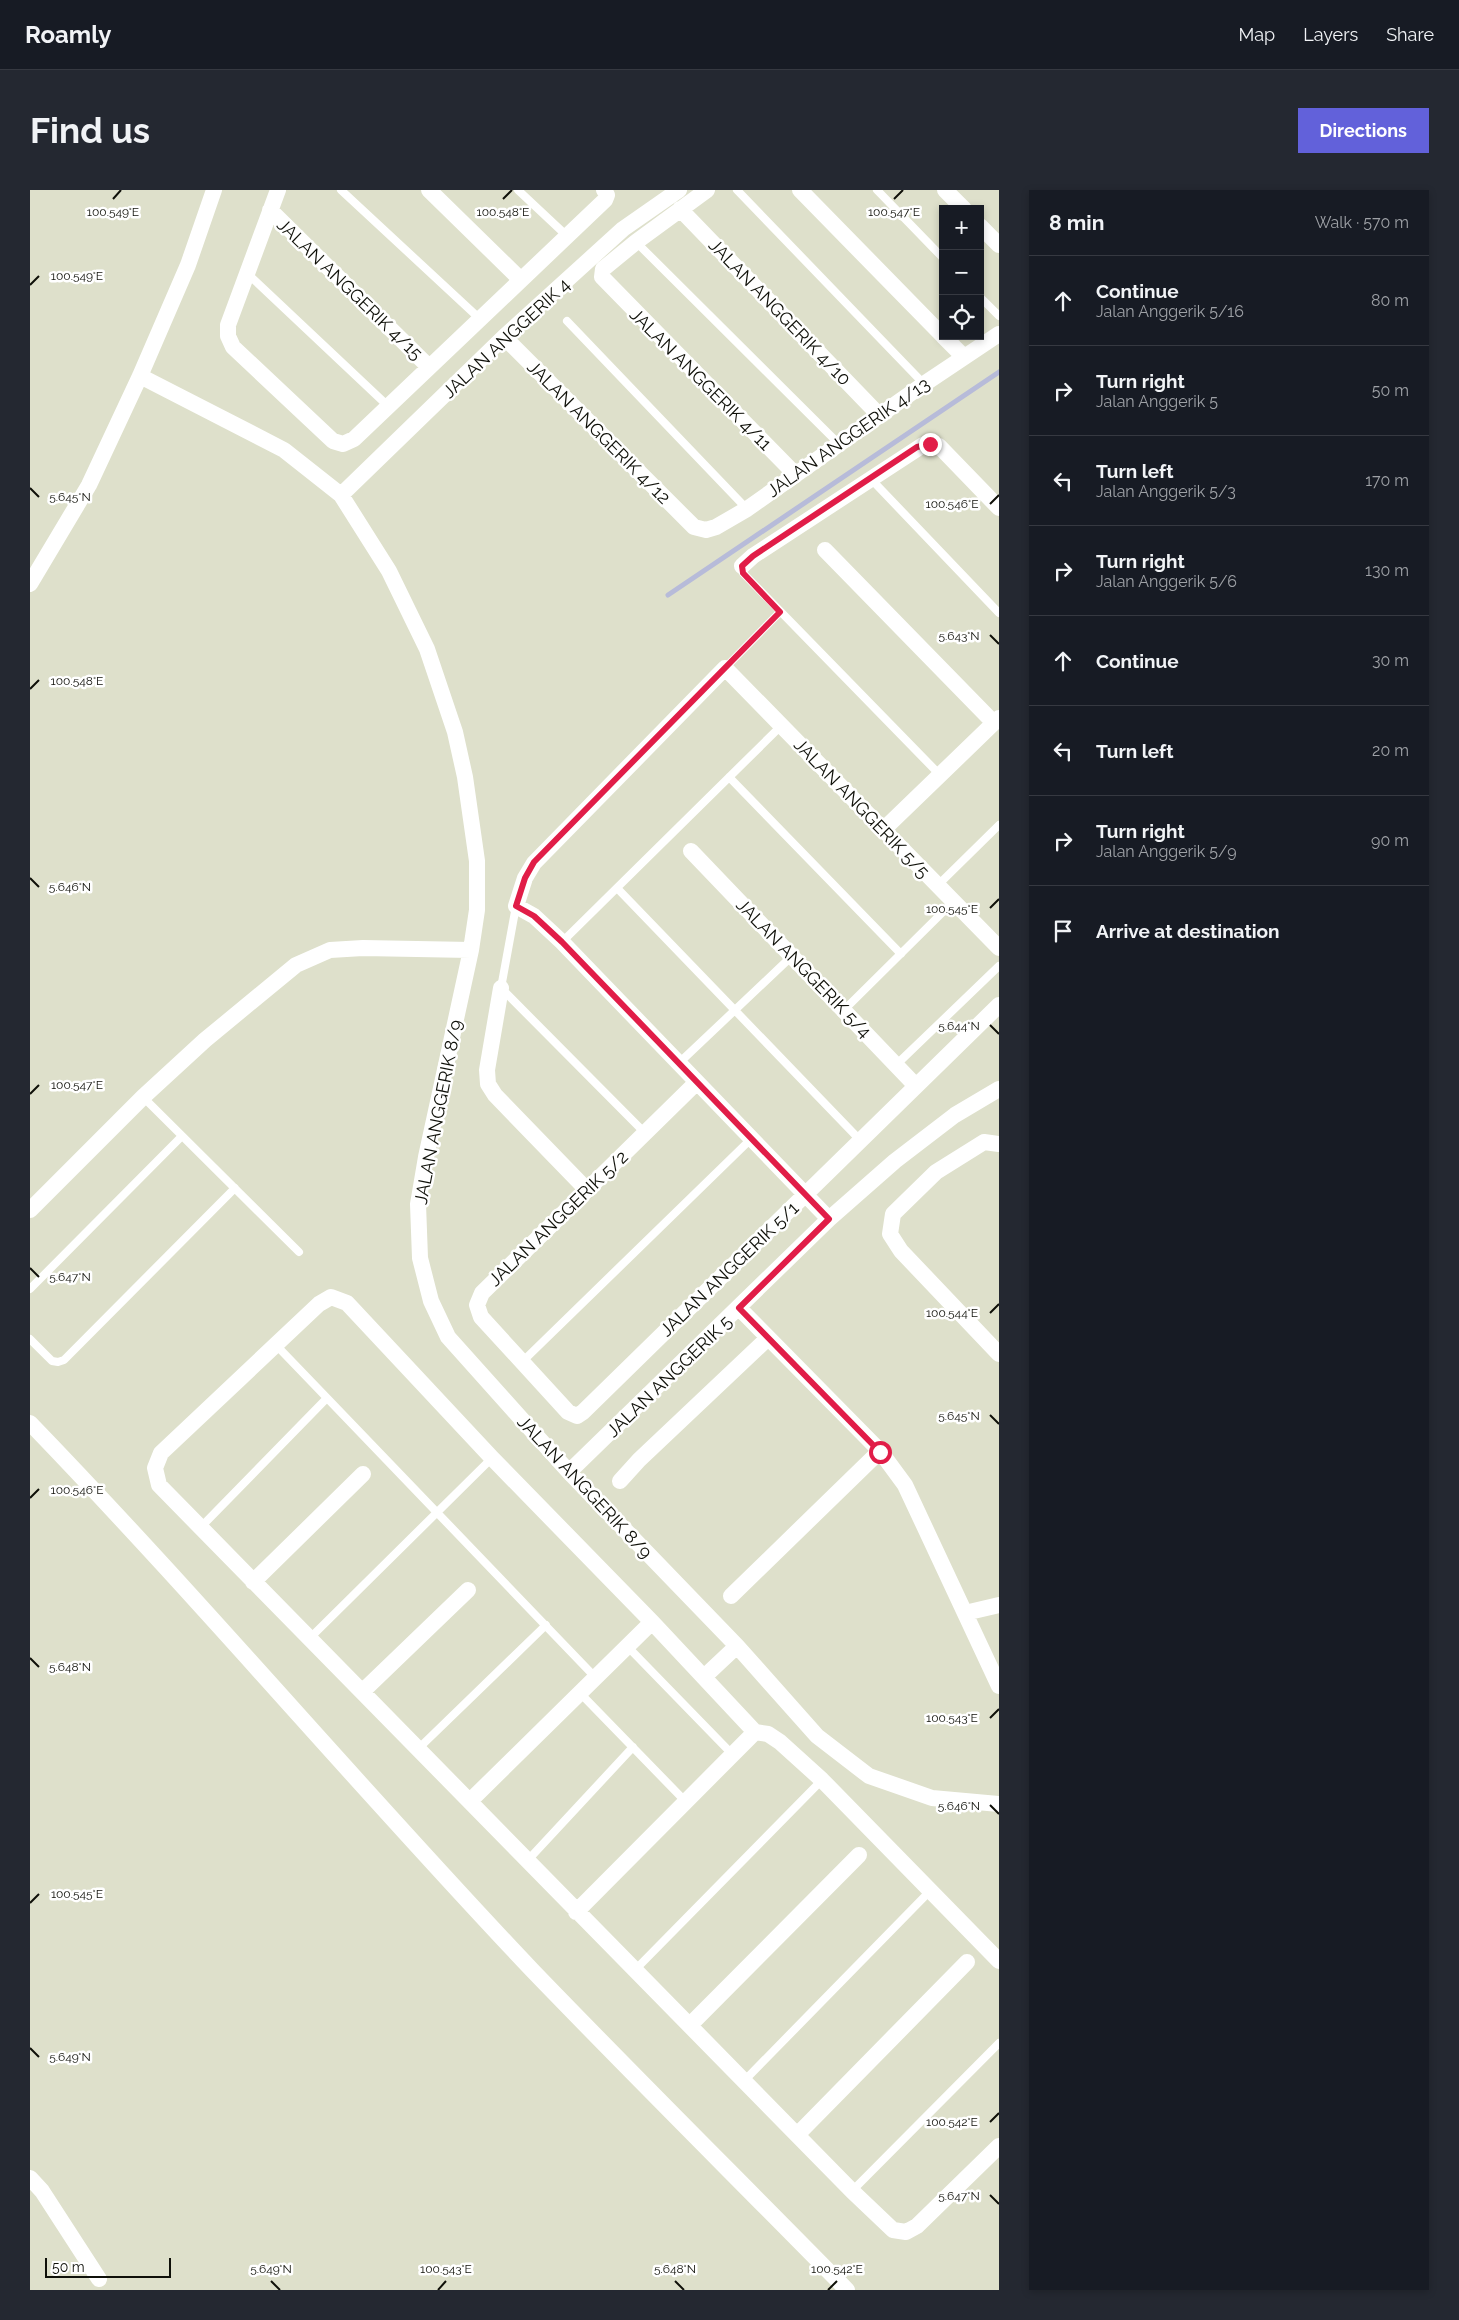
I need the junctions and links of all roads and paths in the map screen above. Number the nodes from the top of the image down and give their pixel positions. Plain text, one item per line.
1 (214, 190) edge
2 (278, 190) edge
3 (341, 190) edge
4 (429, 190) edge
5 (518, 190) edge
6 (679, 190) edge
7 (707, 190) edge
8 (737, 190) edge
9 (800, 190) edge
10 (877, 190) edge
11 (945, 190) edge
12 (606, 192) edge
13 (960, 205) edge
14 (680, 209) junction
15 (270, 210) junction
16 (984, 230) edge
17 (567, 236) junction
18 (636, 242) junction
19 (999, 245) edge
20 (939, 254) edge
21 (247, 273) junction
22 (521, 280) junction
23 (984, 300) edge
24 (999, 316) edge
25 (480, 319) junction
26 (567, 321) dead end
27 (939, 332) edge
28 (999, 334) edge
29 (504, 337) junction
30 (947, 340) edge
31 (964, 357) junction
32 (430, 367) junction
33 (140, 376) junction
34 (924, 384) junction
35 (388, 406) junction
36 (880, 415) junction
37 (838, 444) junction
38 (795, 474) junction
39 (870, 478) junction
40 (342, 495) junction
41 (747, 508) junction
42 (999, 508) edge
43 (694, 527) joint
44 (825, 550) dead end
45 (742, 566) joint
46 (30, 584) edge
47 (780, 612) junction
48 (999, 613) edge
49 (725, 668) junction
50 (997, 720) edge
51 (781, 726) junction
52 (940, 775) junction
53 (729, 777) junction
54 (999, 825) edge
55 (883, 830) junction
56 (692, 851) dead end
57 (938, 885) junction
58 (617, 888) junction
59 (953, 902) junction
60 (516, 906) junction
61 (996, 940) edge
62 (562, 942) junction
63 (471, 950) junction
64 (901, 954) junction
65 (792, 956) junction
66 (999, 966) edge
67 (501, 988) junction
68 (999, 1005) edge
69 (844, 1010) junction
70 (734, 1011) junction
71 (679, 1064) junction
72 (896, 1065) junction
73 (697, 1082) junction
74 (916, 1086) junction
75 (999, 1089) edge
76 (143, 1097) junction
77 (645, 1133) junction
78 (182, 1136) junction
79 (751, 1138) junction
80 (860, 1140) junction
81 (999, 1144) edge
82 (235, 1188) junction
83 (587, 1190) junction
84 (805, 1195) junction
85 (30, 1210) edge
86 (829, 1219) junction
87 (299, 1252) dead end
88 (30, 1289) edge
89 (739, 1308) junction
90 (768, 1338) junction
91 (30, 1339) edge
92 (276, 1344) junction
93 (999, 1354) edge
94 (522, 1362) junction
95 (327, 1398) junction
96 (30, 1423) edge
97 (880, 1452) junction
98 (492, 1458) junction
99 (569, 1472) junction
100 (363, 1474) dead end
101 (620, 1481) dead end
102 (438, 1513) junction
103 (200, 1528) junction
104 (253, 1582) junction
105 (468, 1590) dead end
106 (731, 1596) dead end
107 (999, 1606) edge
108 (965, 1613) junction
109 (652, 1622) junction
110 (546, 1625) junction
111 (310, 1638) junction
112 (627, 1646) junction
113 (737, 1646) junction
114 (596, 1677) junction
115 (704, 1677) junction
116 (999, 1686) edge
117 (362, 1692) junction
118 (580, 1693) junction
119 (755, 1732) junction
120 (633, 1747) junction
121 (418, 1749) junction
122 (733, 1755) junction
123 (822, 1780) junction
124 (470, 1801) junction
125 (686, 1802) junction
126 (999, 1804) edge
127 (859, 1855) dead end
128 (528, 1860) junction
129 (930, 1891) junction
130 (576, 1912) junction
131 (999, 1960) edge
132 (967, 1962) dead end
133 (635, 1970) junction
134 (690, 2025) junction
135 (999, 2043) edge
136 (744, 2081) junction
137 (797, 2135) junction
138 (999, 2146) edge
139 (30, 2178) edge
140 (852, 2191) junction
141 (99, 2279) dead end
142 (847, 2290) edge

1 - 33 street
2 - 15 street
3 - 25 lane
4 - 22 street
5 - 17 lane
6 - 29 street, JALAN ANGGERIK 4
7 - 14 street
8 - 34 lane
9 - 27 street
10 - 20 lane
11 - 13 street
12 - 17 street
14 - 18 street
14 - 36 street, JALAN ANGGERIK 4/10
15 - 21 street
15 - 32 street, JALAN ANGGERIK 4/15
16 - 19 street
17 - 22 street
18 - 37 lane
18 - 38 street, JALAN ANGGERIK 4/11
21 - 35 lane
21 - 35 street
22 - 25 street
23 - 24 lane
25 - 32 street
26 - 41 lane
28 - 31 street, JALAN ANGGERIK 4/13
29 - 40 street, JALAN ANGGERIK 4
29 - 43 street, JALAN ANGGERIK 4/12
30 - 31 street
31 - 34 street, JALAN ANGGERIK 4/13
32 - 35 street
33 - 40 street, JALAN ANGGERIK 8/9
33 - 46 street
34 - 36 street, JALAN ANGGERIK 4/13
36 - 37 street, JALAN ANGGERIK 4/13
37 - 38 street, JALAN ANGGERIK 4/13
38 - 41 street, JALAN ANGGERIK 4/13
39 - 42 street
39 - 45 street
39 - 48 lane
40 - 63 street, JALAN ANGGERIK 8/9
41 - 43 street, JALAN ANGGERIK 4/13
44 - 50 street
45 - 47 lane
47 - 49 lane
47 - 52 lane
49 - 51 street, JALAN ANGGERIK 5/5
49 - 60 street
50 - 52 street
51 - 53 lane
51 - 55 street, JALAN ANGGERIK 5/5
52 - 55 street
53 - 58 lane
53 - 64 lane
54 - 57 lane
55 - 57 street, JALAN ANGGERIK 5/5
56 - 65 street, JALAN ANGGERIK 5/4
57 - 59 street, JALAN ANGGERIK 5/5
58 - 62 lane
58 - 70 lane
59 - 61 street, JALAN ANGGERIK 5/5
59 - 64 lane
60 - 62 street
60 - 67 lane
62 - 71 street
63 - 76 street
63 - 99 street, JALAN ANGGERIK 8/9
64 - 69 lane
65 - 69 street, JALAN ANGGERIK 5/4
65 - 70 lane
66 - 72 lane
67 - 77 lane
67 - 83 street
68 - 74 street, JALAN ANGGERIK 5/1
69 - 72 street, JALAN ANGGERIK 5/4
70 - 71 lane
70 - 80 lane
71 - 73 street
72 - 74 street, JALAN ANGGERIK 5/4
73 - 77 street, JALAN ANGGERIK 5/2
73 - 79 street
74 - 80 street, JALAN ANGGERIK 5/1
75 - 86 street, JALAN ANGGERIK 5
76 - 78 lane
76 - 85 street
77 - 83 street, JALAN ANGGERIK 5/2
78 - 82 lane
78 - 88 lane
79 - 84 street
79 - 94 lane
80 - 84 street, JALAN ANGGERIK 5/1
81 - 93 street
82 - 87 lane
82 - 91 lane
83 - 94 street, JALAN ANGGERIK 5/2
84 - 86 street
84 - 94 street, JALAN ANGGERIK 5/1
86 - 89 street, JALAN ANGGERIK 5
89 - 90 street
89 - 99 street, JALAN ANGGERIK 5
90 - 97 street
90 - 101 street
92 - 95 lane
92 - 98 street
92 - 103 street
95 - 102 lane
95 - 103 lane
96 - 142 street
97 - 106 street
97 - 108 street
98 - 102 lane
98 - 109 street
99 - 113 street, JALAN ANGGERIK 8/9
100 - 104 street
102 - 110 lane
102 - 111 lane
103 - 104 street
104 - 111 street
105 - 117 street
107 - 108 street
108 - 116 street
109 - 112 street
109 - 115 street
110 - 114 lane
110 - 121 lane
111 - 117 street
112 - 114 street
112 - 122 lane
113 - 115 street
113 - 126 street, JALAN ANGGERIK 8/9
114 - 118 street
115 - 119 street
117 - 121 street
118 - 120 lane
118 - 124 street
119 - 122 street
119 - 123 street
120 - 125 lane
120 - 128 lane
121 - 124 street
122 - 125 street
123 - 129 street
123 - 133 lane
124 - 128 street
125 - 130 street
127 - 134 street
128 - 130 street
129 - 131 street
129 - 136 lane
130 - 133 street
132 - 137 street
133 - 134 street
134 - 136 street
135 - 140 lane
136 - 137 street
137 - 140 street
138 - 140 street
139 - 141 street

